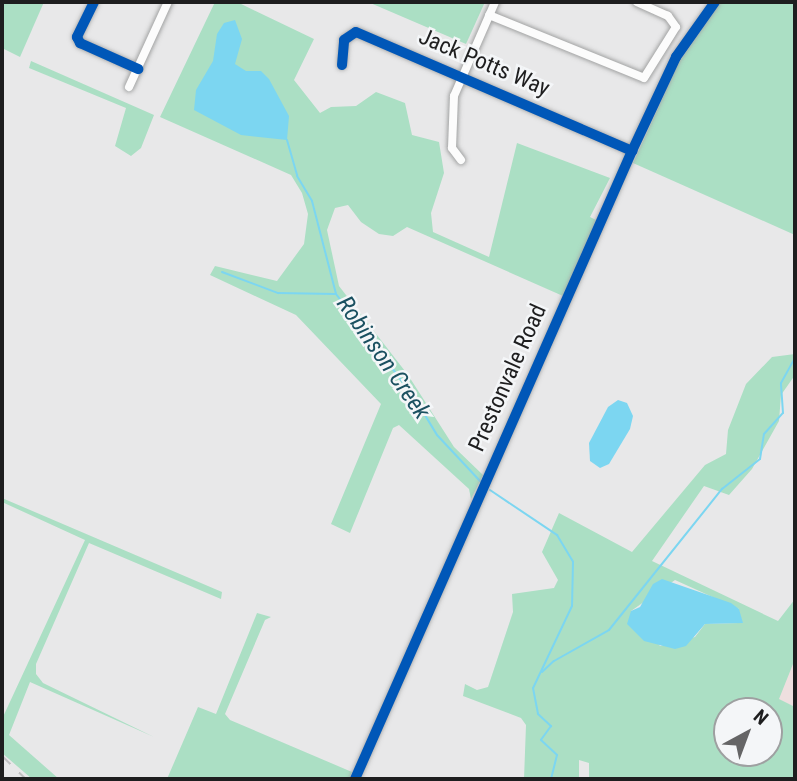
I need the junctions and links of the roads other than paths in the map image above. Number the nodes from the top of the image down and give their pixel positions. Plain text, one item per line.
1 (93, 2) edge
2 (168, 2) edge
3 (495, 2) edge
4 (637, 2) edge
5 (715, 2) edge
6 (489, 15) junction
7 (342, 65) dead end
8 (138, 69) junction
9 (461, 76) junction
10 (129, 87) dead end
11 (632, 150) junction
12 (461, 160) dead end
13 (355, 779) edge

1 - 8 street
2 - 8 street
3 - 6 street
4 - 6 street
5 - 11 street, Prestonvale Road
6 - 9 street
7 - 9 street, Jack Potts Way
8 - 10 street
9 - 11 street, Jack Potts Way
9 - 12 street
11 - 13 street, Prestonvale Road

